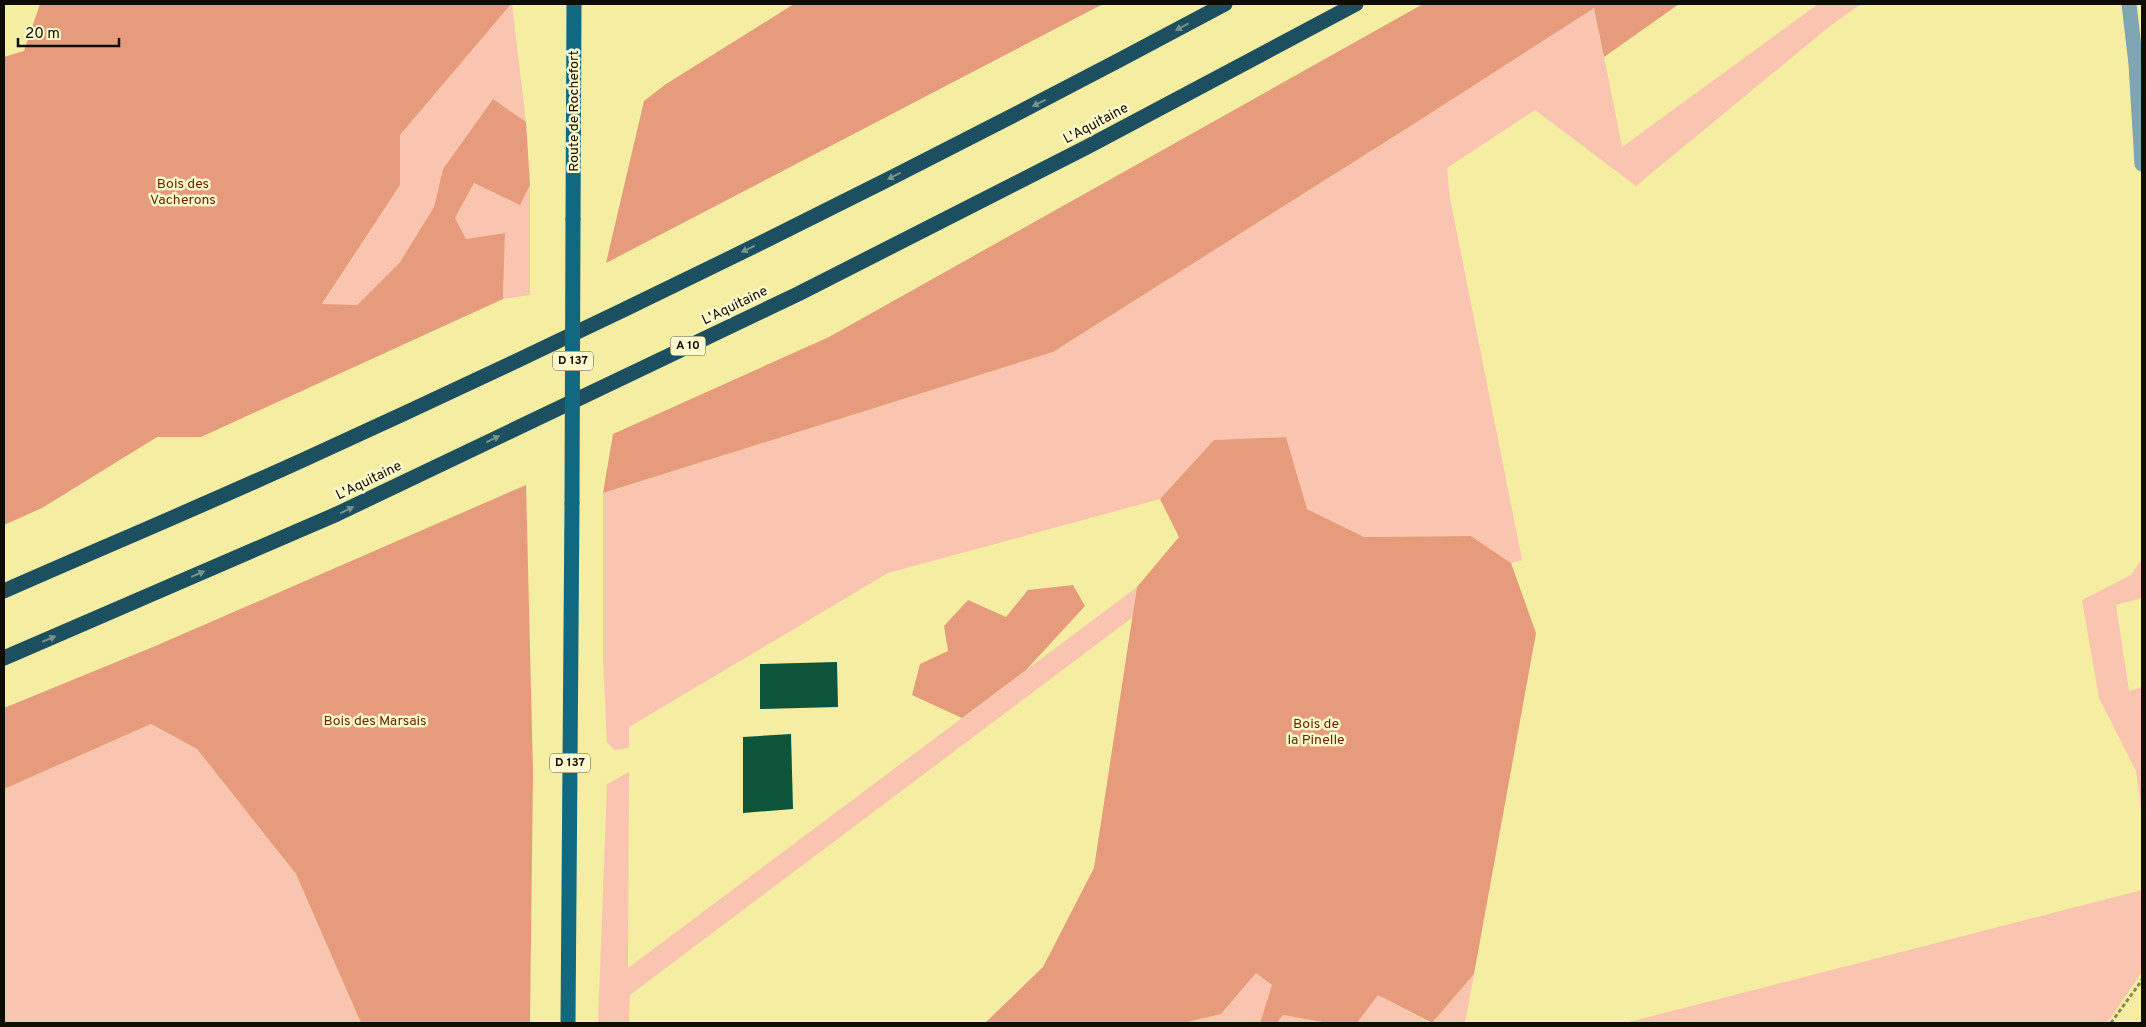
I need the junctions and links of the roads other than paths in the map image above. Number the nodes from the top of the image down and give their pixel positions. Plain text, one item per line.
1 (574, 4) edge
2 (1225, 4) edge
3 (1356, 4) edge
4 (2129, 4) edge
5 (2142, 164) edge
6 (4, 591) edge
7 (4, 658) edge
8 (568, 1023) edge

1 - 8 main road, Route de Rochefort / D 137, bridge
2 -> 6 highway
7 -> 3 highway, L'Aquitaine / A 10
4 - 5 street

